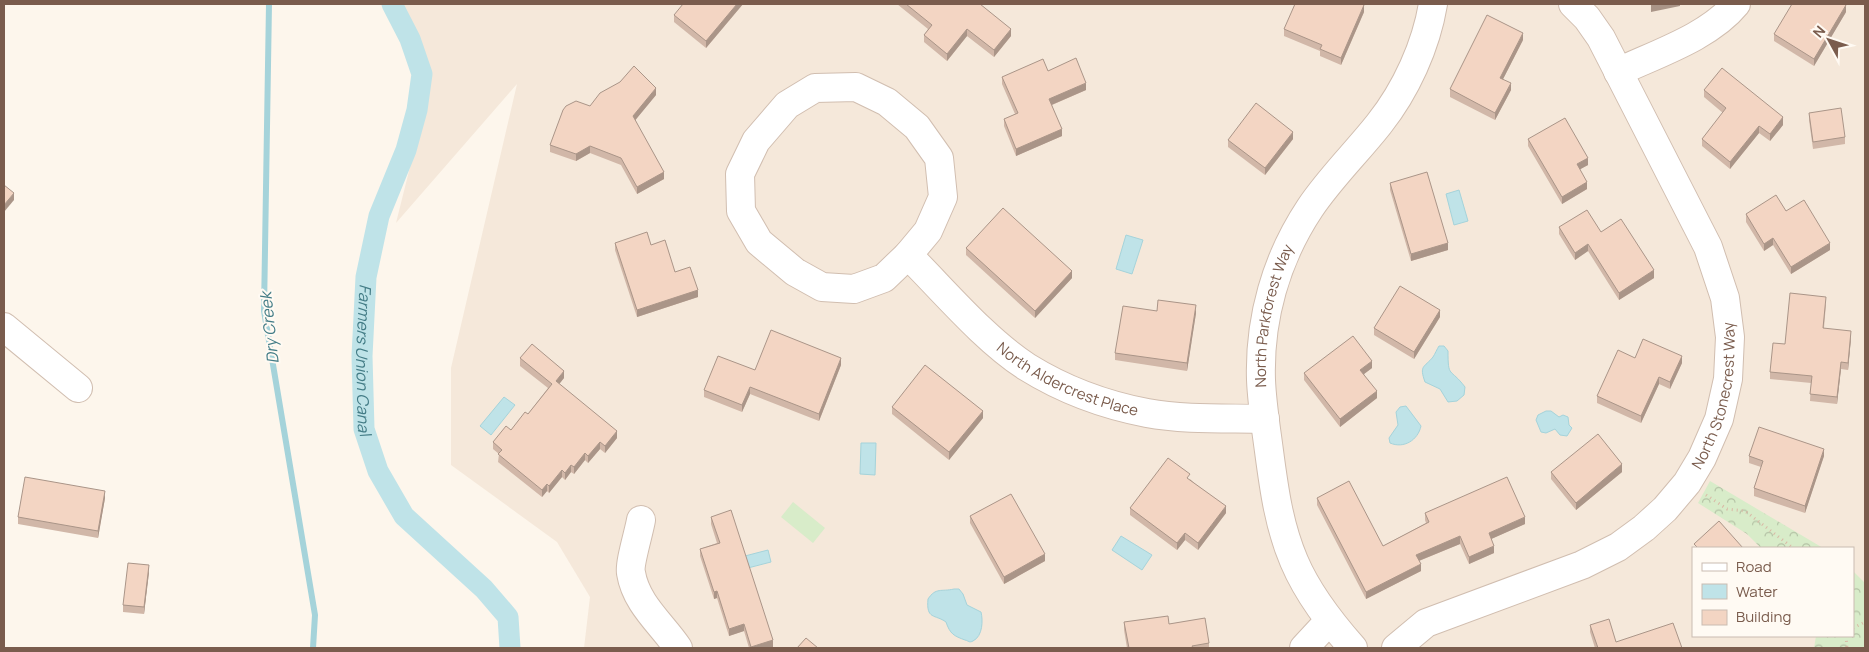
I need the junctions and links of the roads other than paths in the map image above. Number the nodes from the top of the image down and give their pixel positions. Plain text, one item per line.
1 (1433, 4) edge
2 (1573, 4) edge
3 (1736, 4) edge
4 (1618, 72) junction
5 (908, 255) junction
6 (4, 327) edge
7 (78, 388) dead end
8 (1265, 420) junction
9 (641, 520) dead end
10 (1329, 621) junction
11 (678, 648) edge
12 (1304, 648) edge
13 (1353, 648) edge
14 (1396, 648) edge

1 - 8 street, North Parkforest Way
2 - 4 street, North Stonecrest Way
3 - 4 street
4 - 14 street, North Stonecrest Way
5 - 5 street
5 - 8 street, North Aldercrest Place
6 - 7 street
8 - 10 street, North Parkforest Way
9 - 11 street
10 - 12 street
10 - 13 street, North Parkforest Way

